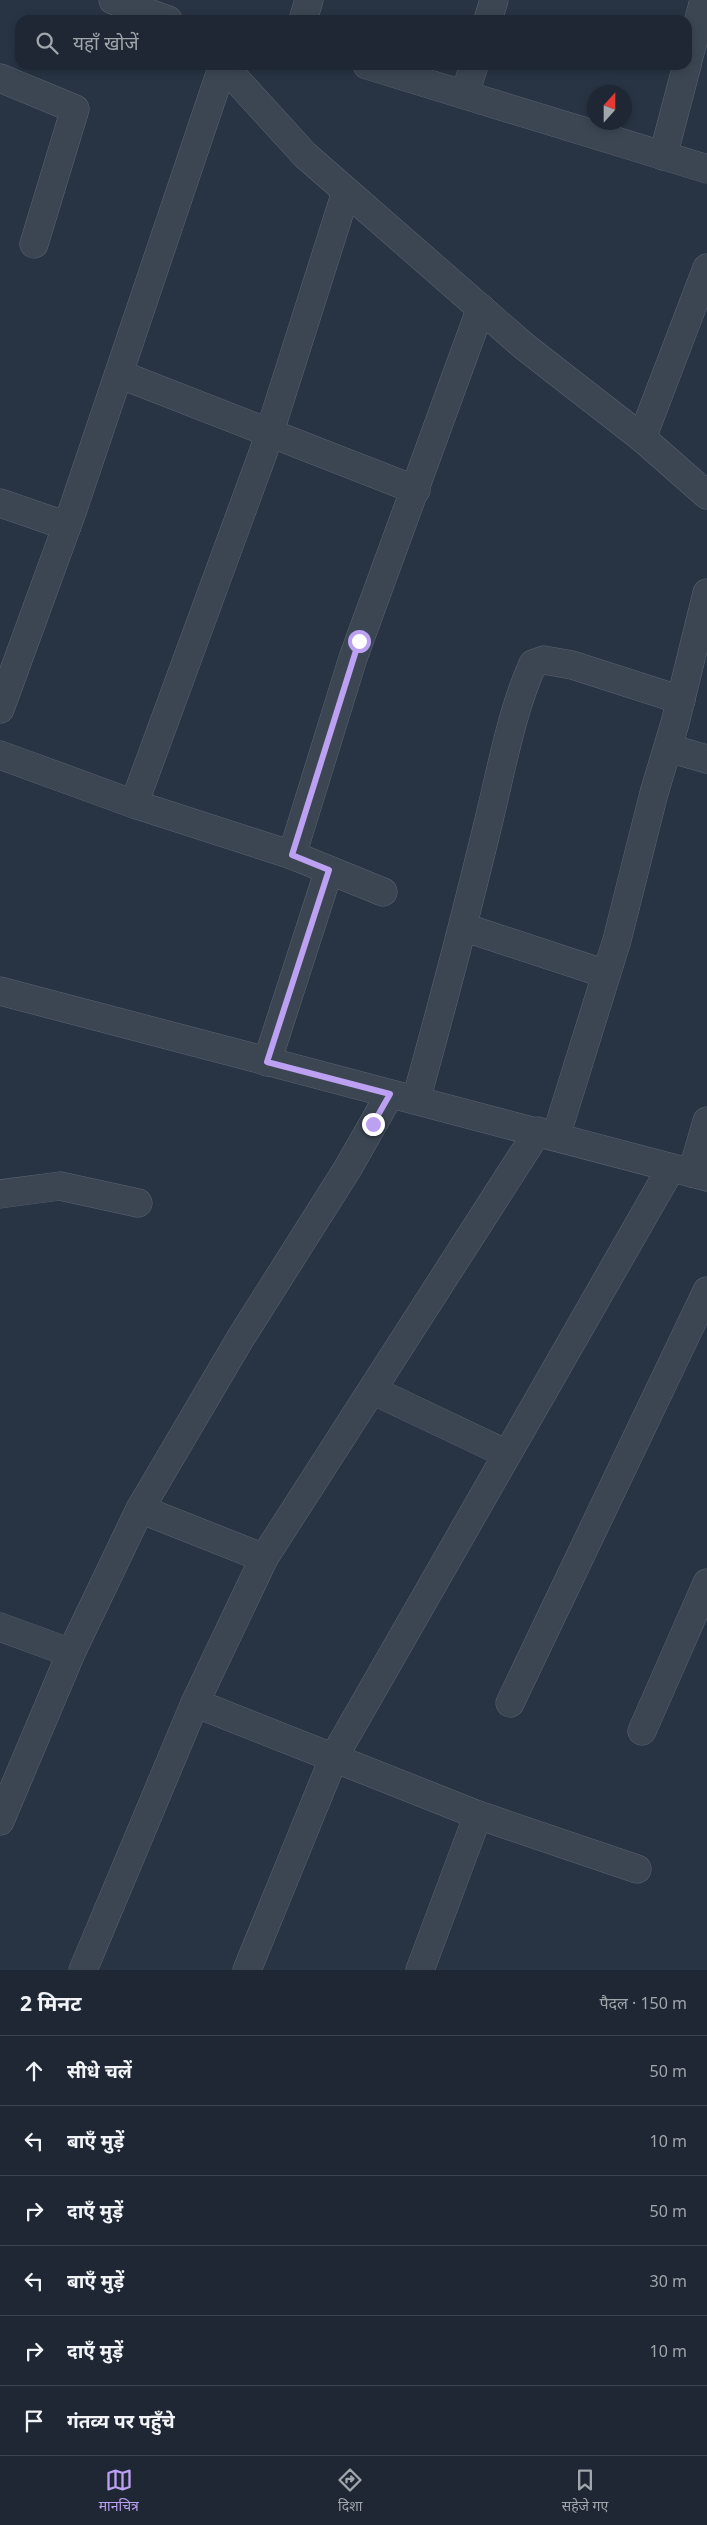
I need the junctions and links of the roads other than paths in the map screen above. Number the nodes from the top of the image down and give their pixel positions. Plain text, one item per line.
1 (113, 0) edge
2 (309, 0) edge
3 (494, 0) edge
4 (704, 0) edge
5 (154, 15) edge
6 (305, 15) edge
7 (490, 15) edge
8 (692, 45) edge
9 (221, 70) edge
10 (227, 70) edge
11 (384, 70) edge
12 (472, 70) edge
13 (685, 70) edge
14 (0, 78) edge
15 (465, 94) junction
16 (663, 156) junction
17 (707, 169) edge
18 (346, 192) junction
19 (34, 244) dead end
20 (707, 268) edge
21 (481, 308) junction
22 (119, 374) junction
23 (270, 433) junction
24 (642, 438) junction
25 (416, 490) junction
26 (707, 495) edge
27 (0, 503) edge
28 (67, 526) junction
29 (707, 593) edge
30 (681, 700) junction
31 (0, 709) edge
32 (668, 748) junction
33 (0, 755) edge
34 (707, 759) edge
35 (134, 804) junction
36 (292, 855) junction
37 (329, 870) junction
38 (383, 892) dead end
39 (463, 926) junction
40 (606, 974) junction
41 (0, 991) edge
42 (267, 1062) junction
43 (390, 1094) junction
44 (416, 1100) junction
45 (707, 1121) edge
46 (547, 1133) junction
47 (690, 1173) edge
48 (0, 1194) edge
49 (138, 1203) dead end
50 (707, 1291) edge
51 (372, 1390) junction
52 (507, 1454) junction
53 (140, 1509) junction
54 (264, 1558) junction
55 (707, 1583) edge
56 (0, 1627) edge
57 (71, 1653) junction
58 (195, 1703) junction
59 (510, 1703) dead end
60 (642, 1730) dead end
61 (334, 1757) junction
62 (478, 1815) junction
63 (0, 1821) edge
64 (638, 1869) dead end
65 (83, 1970) edge
66 (248, 1970) edge
67 (420, 1970) edge

1 - 5 street
2 - 6 street
3 - 7 street
4 - 8 street
9 - 22 street
10 - 18 street
11 - 15 street
12 - 15 street
13 - 16 street
14 - 19 street
15 - 16 street
16 - 17 street
18 - 21 street
18 - 23 street
20 - 24 street
21 - 24 street
21 - 25 street
22 - 23 street
22 - 28 street
23 - 25 street
23 - 35 street
24 - 26 street
25 - 36 street
27 - 28 street
28 - 31 street
29 - 30 street
30 - 32 street
30 - 39 street
32 - 34 street
32 - 40 street
33 - 35 street
35 - 36 street
36 - 37 street
37 - 38 street
37 - 42 street
39 - 40 street
39 - 44 street
40 - 46 street
41 - 42 street
42 - 43 street
43 - 44 street
43 - 53 street
44 - 46 street
45 - 47 street
46 - 47 street
46 - 51 street
47 - 52 street
48 - 49 street
50 - 59 street
51 - 52 street
51 - 54 street
52 - 61 street
53 - 54 street
53 - 57 street
54 - 58 street
55 - 60 street
56 - 57 street
57 - 63 street
58 - 61 street
58 - 65 street
61 - 62 street
61 - 66 street
62 - 64 street
62 - 67 street

